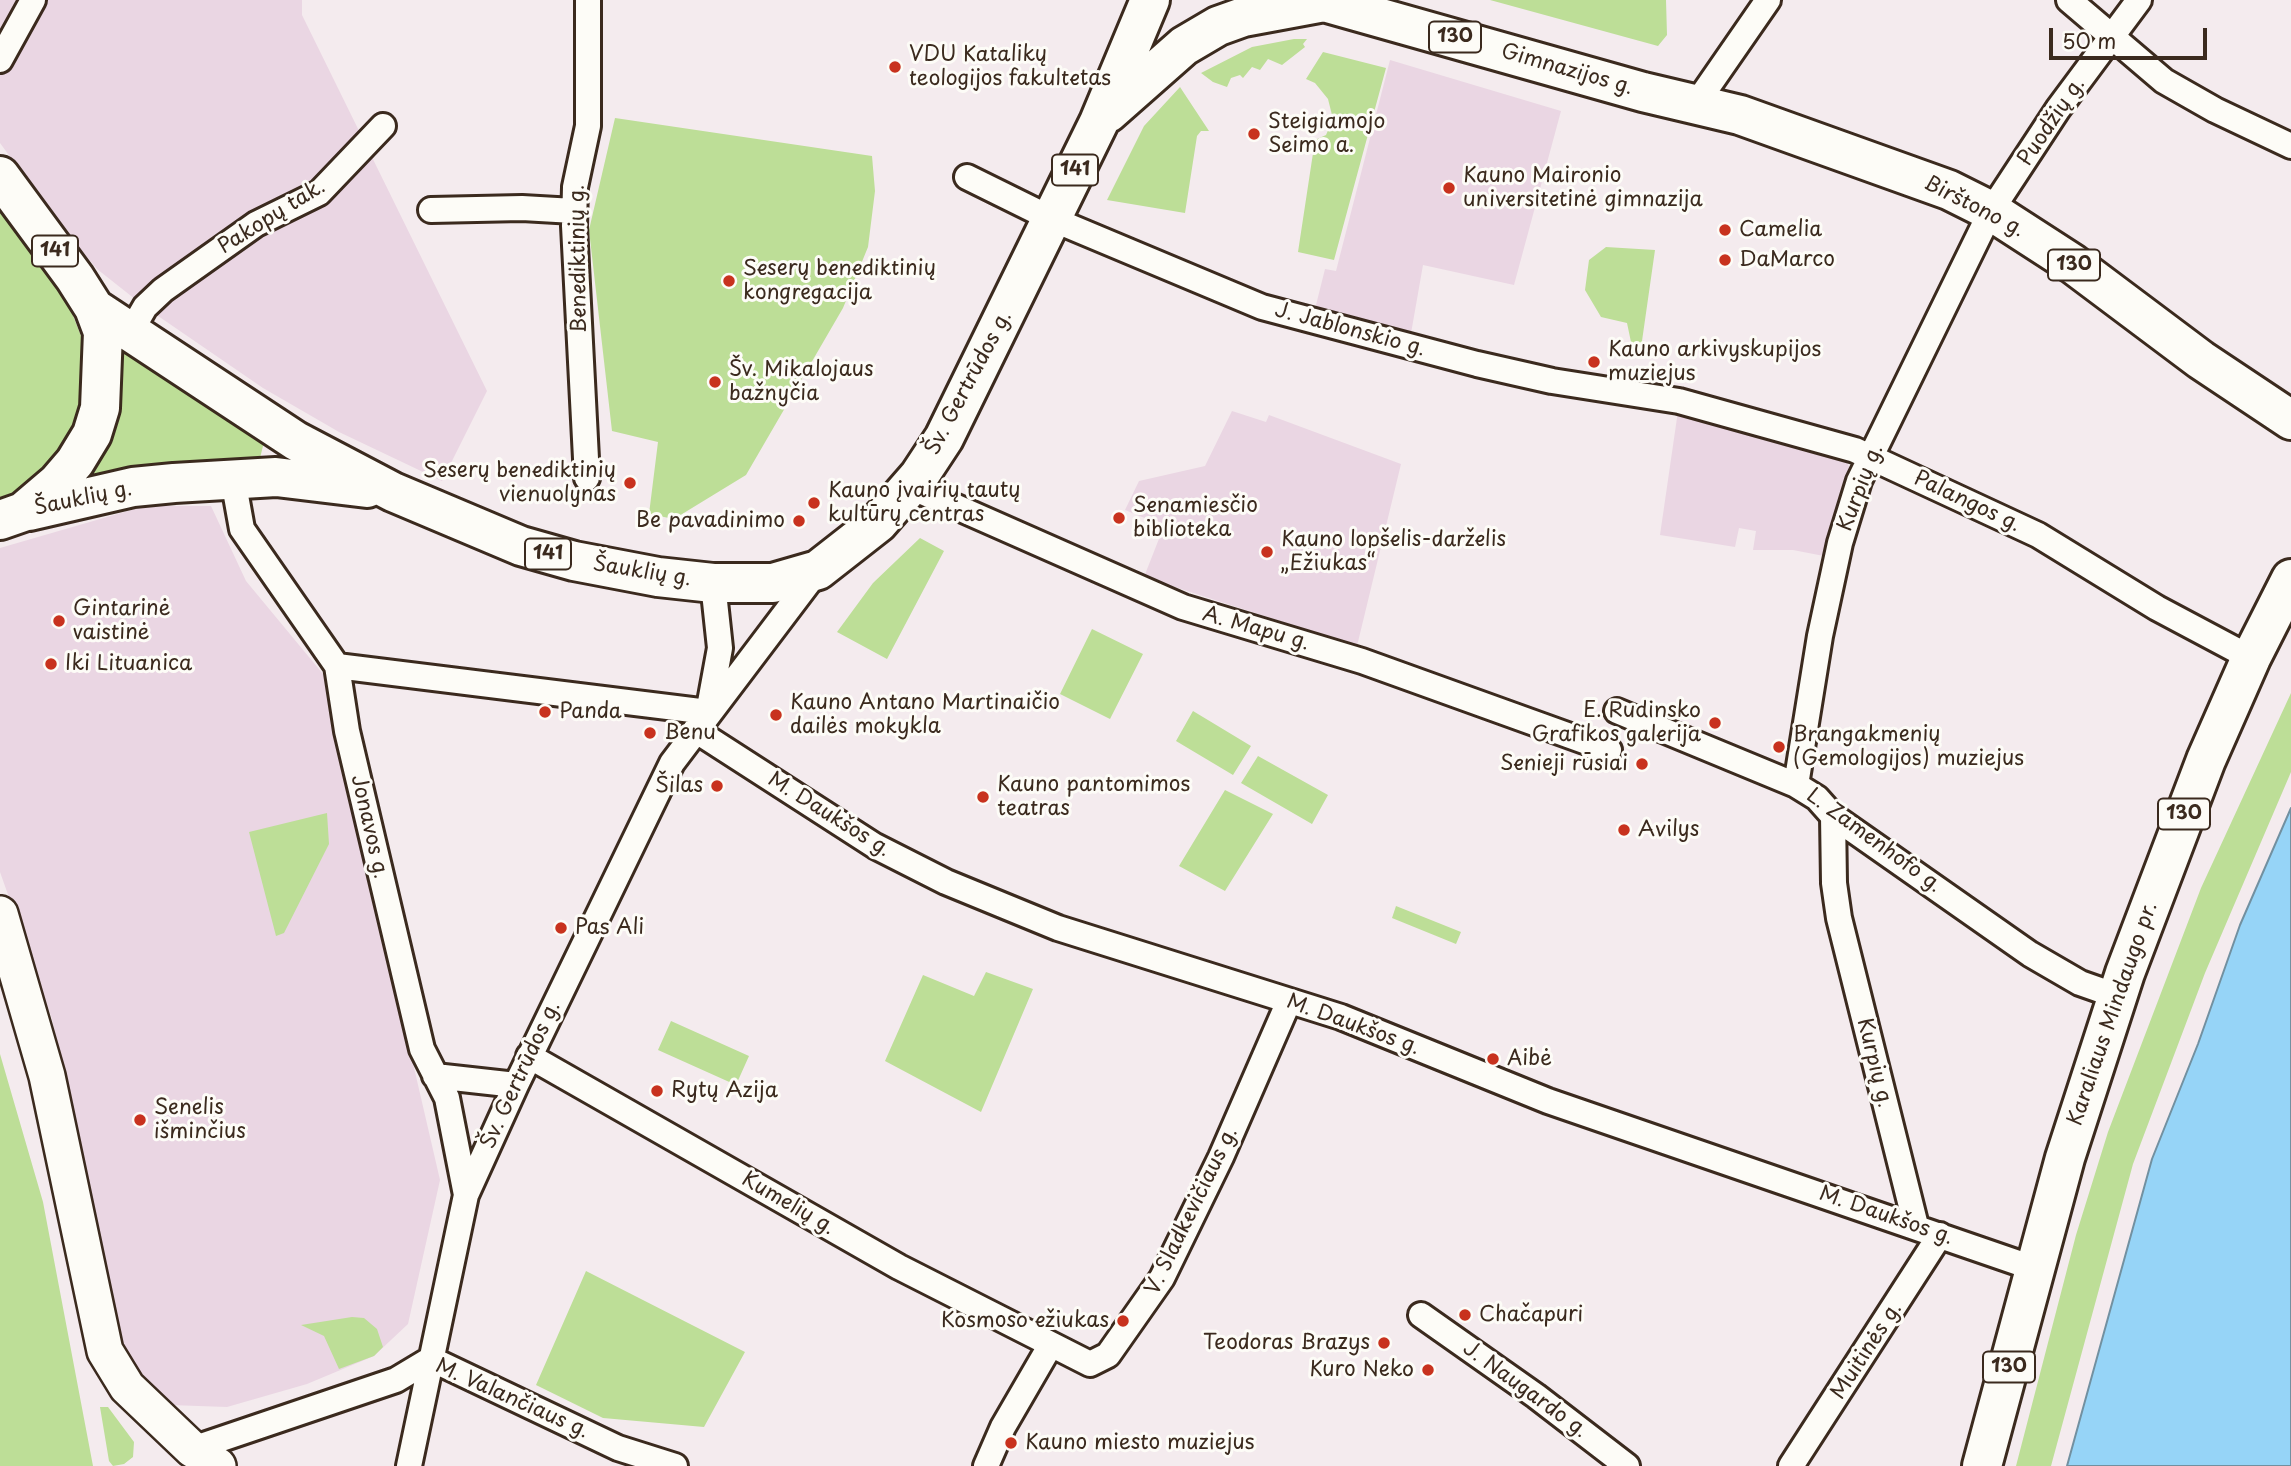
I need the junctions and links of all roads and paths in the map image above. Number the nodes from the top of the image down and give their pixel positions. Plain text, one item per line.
1 (33, 0) edge
2 (589, 0) edge
3 (1150, 0) edge
4 (1768, 0) edge
5 (2069, 0) edge
6 (2139, 0) edge
7 (1321, 1) edge
8 (2111, 37) junction
9 (0, 60) edge
10 (1696, 104) junction
11 (1099, 122) junction
12 (383, 126) dead end
13 (2291, 146) edge
14 (0, 176) edge
15 (967, 177) dead end
16 (431, 210) dead end
17 (574, 211) junction
18 (1991, 211) junction
19 (1052, 219) junction
20 (94, 308) junction
21 (130, 333) junction
22 (1661, 398) joint
23 (2291, 420) edge
24 (1870, 457) junction
25 (587, 478) dead end
26 (233, 479) junction
27 (911, 486) junction
28 (393, 492) junction
29 (12, 516) edge
30 (818, 570) junction
31 (2291, 579) edge
32 (713, 583) junction
33 (2251, 658) junction
34 (337, 666) junction
35 (1617, 711) dead end
36 (701, 721) junction
37 (1609, 750) dead end
38 (1796, 785) junction
39 (1833, 816) junction
40 (0, 914) edge
41 (2117, 996) junction
42 (1289, 1001) junction
43 (529, 1056) junction
44 (435, 1076) junction
45 (516, 1085) junction
46 (466, 1195) junction
47 (1916, 1226) junction
48 (1940, 1235) junction
49 (2036, 1269) junction
50 (1421, 1315) dead end
51 (1050, 1346) junction
52 (431, 1359) junction
53 (205, 1457) edge
54 (409, 1466) edge
55 (675, 1466) edge
56 (986, 1466) edge
57 (1627, 1466) edge
58 (1791, 1466) edge
59 (1982, 1466) edge

1 - 9 street
2 - 17 street, Benediktinių g.
3 - 11 main road, Šv. Gertrūdos g. / 141
4 - 10 street
5 - 8 street
6 - 8 street, Puodžių g.
7 - 10 main road, Gimnazijos g. / 130
7 - 11 main road
8 - 13 street
8 - 18 street, Puodžių g.
10 - 18 main road, Birštono g. / 130
11 - 19 main road, Šv. Gertrūdos g. / 141
12 - 21 street, Pakopų tak.
14 - 20 main road, 141
15 - 19 street, J. Jablonskio g.
16 - 17 street
17 - 25 street, Benediktinių g.
18 - 23 main road, Birštono g. / 130
18 - 24 street, Kurpių g.
19 - 22 street, J. Jablonskio g.
19 - 27 main road, Šv. Gertrūdos g. / 141
20 - 21 main road, 141
20 - 29 main road
21 - 28 main road, Šauklių g. / 141
22 - 24 street, Palangos g.
24 - 33 street, Palangos g.
24 - 38 street, Kurpių g.
26 - 28 main road, Šauklių g. / 141
26 - 29 main road, Šauklių g. / 141
26 - 34 street, Jonavos g.
27 - 30 main road, Šv. Gertrūdos g. / 141
27 - 37 street, A. Mapu g.
28 - 32 main road, Šauklių g. / 141
30 - 32 main road, Šauklių g. / 141
30 - 36 street, Šv. Gertrūdos g.
31 - 33 main road, Karaliaus Mindaugo pr. / 130
32 - 36 street, Šv. Gertrūdos g.
33 - 41 main road, Karaliaus Mindaugo pr. / 130
34 - 36 street, M. Daukšos g.
34 - 44 street, Jonavos g.
35 - 38 street, L. Zamenhofo g.
36 - 42 street, M. Daukšos g.
36 - 43 street, Šv. Gertrūdos g.
38 - 39 street, L. Zamenhofo g.
39 - 41 street, L. Zamenhofo g.
39 - 47 street, Kurpių g.
40 - 53 street
41 - 49 main road, Karaliaus Mindaugo pr. / 130
42 - 47 street, M. Daukšos g.
42 - 51 street, V. Sladkevičiaus g.
43 - 45 street, Šv. Gertrūdos g.
43 - 51 street, Kumelių g.
44 - 45 street
44 - 46 street, Jonavos g.
45 - 46 street, Šv. Gertrūdos g.
46 - 52 street, Šv. Gertrūdos g.
47 - 48 street, M. Daukšos g.
48 - 49 street, M. Daukšos g.
48 - 58 street, Muitinės g.
49 - 59 main road, Karaliaus Mindaugo pr. / 130
50 - 57 street, J. Naugardo g.
51 - 56 street
52 - 53 street, M. Valančiaus g.
52 - 54 street, Šv. Gertrūdos g.
52 - 55 street, M. Valančiaus g.

